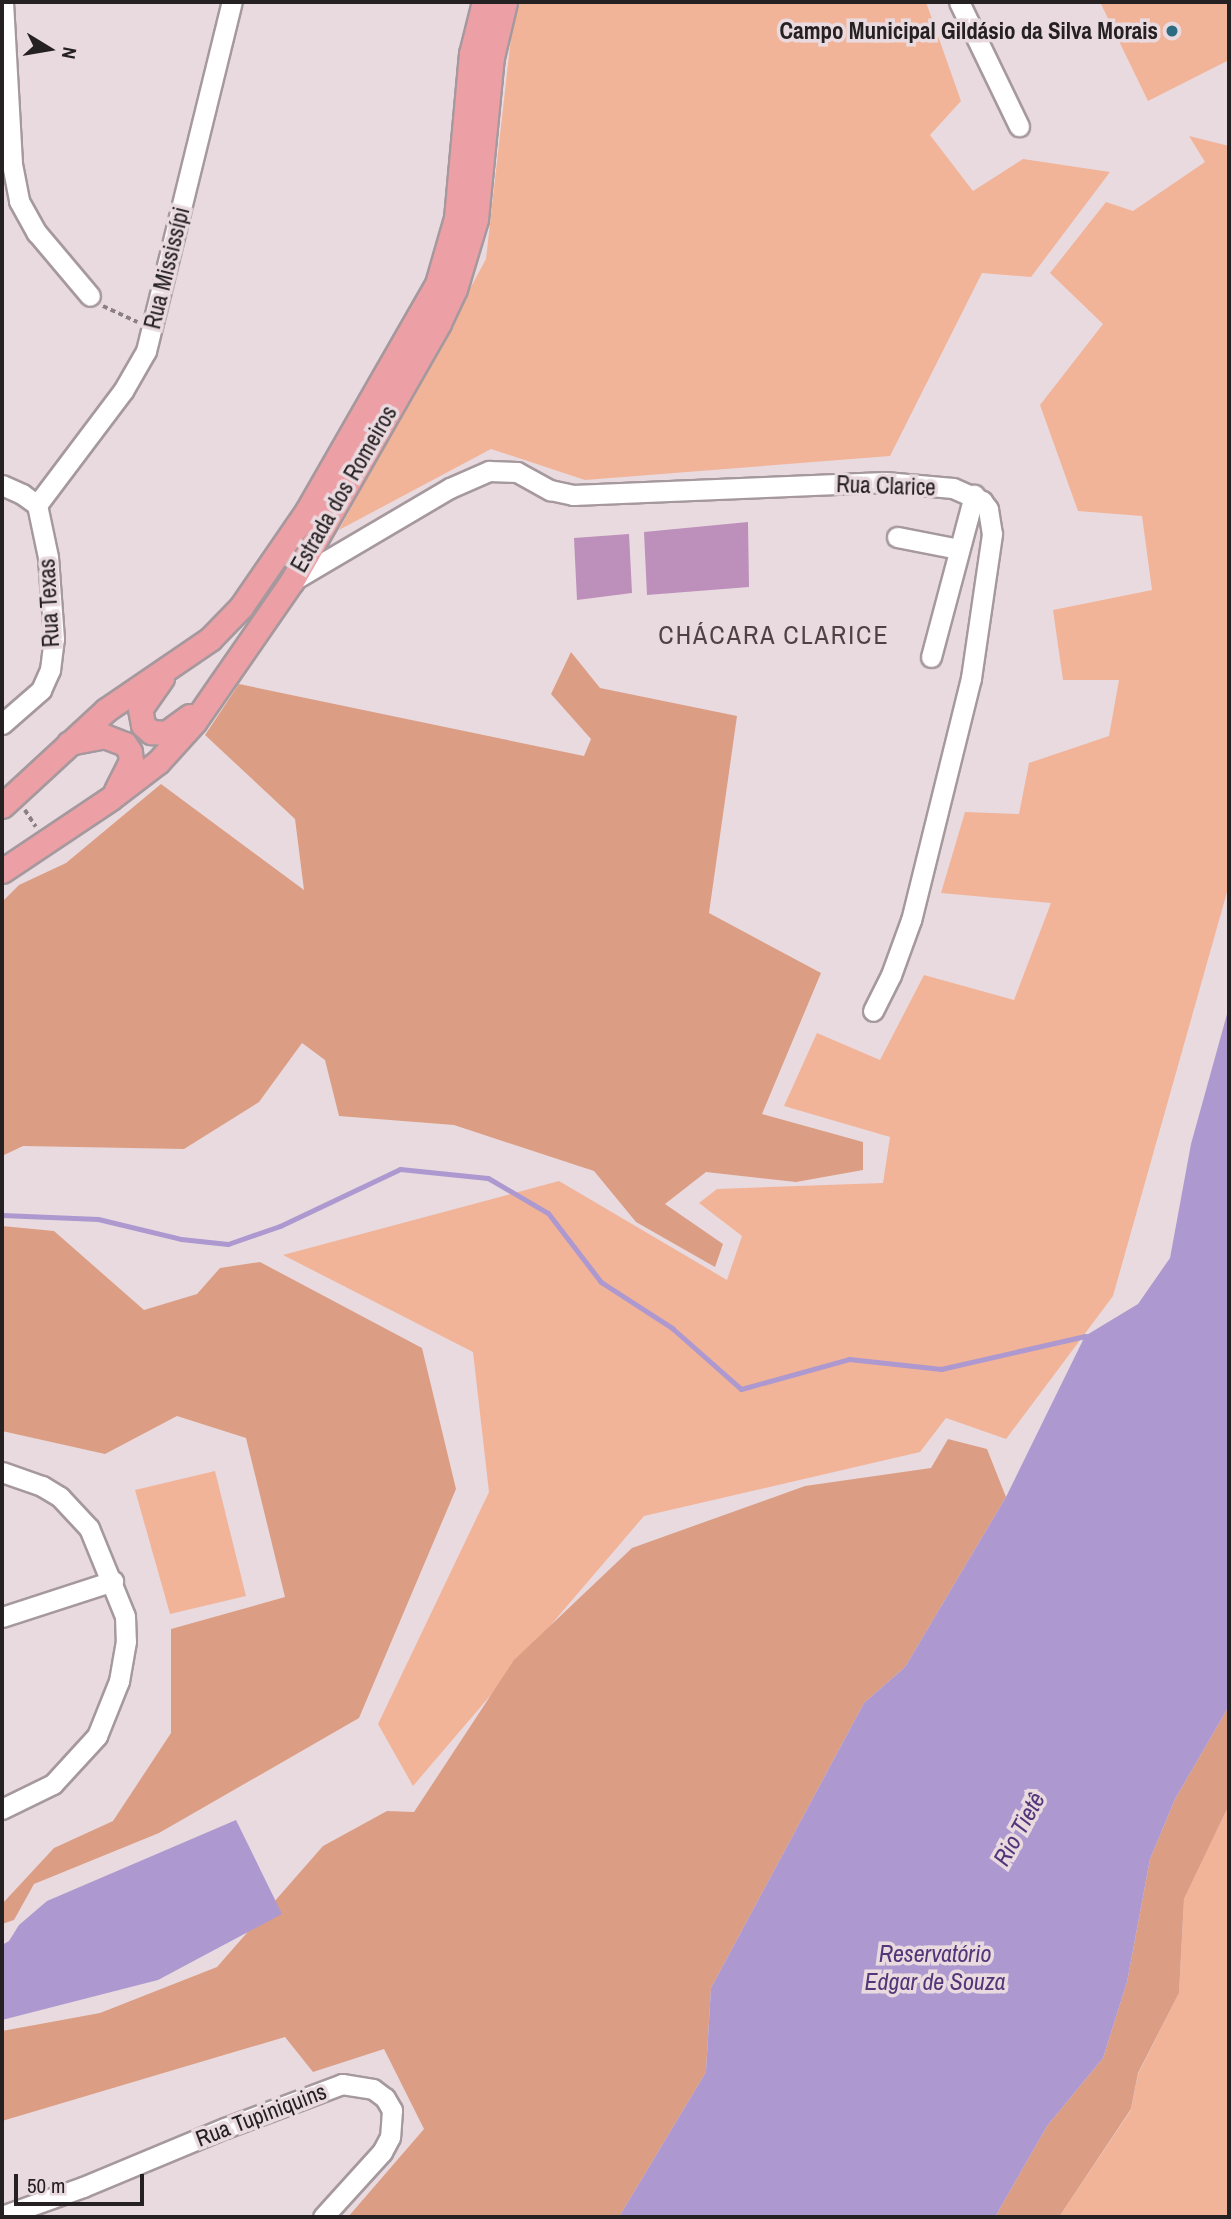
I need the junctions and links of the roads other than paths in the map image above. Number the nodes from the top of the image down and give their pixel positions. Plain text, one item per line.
1 (3, 2) edge
2 (232, 2) edge
3 (484, 2) edge
4 (505, 2) edge
5 (959, 2) edge
6 (1019, 126) dead end
7 (10, 203) edge
8 (90, 296) road end
9 (2, 485) edge
10 (974, 495) junction
11 (37, 505) junction
12 (897, 537) dead end
13 (960, 549) junction
14 (292, 581) junction
15 (931, 657) dead end
16 (169, 669) junction
17 (210, 699) junction
18 (2, 724) edge
19 (67, 743) junction
20 (111, 798) junction
21 (5, 803) edge
22 (2, 871) edge
23 (873, 1011) dead end
24 (2, 1472) edge
25 (113, 1581) junction
26 (2, 1617) edge
27 (2, 1808) edge
28 (2, 2216) edge
29 (323, 2217) edge

1 - 7 street
2 - 11 street, Rua Mississípi
3 - 16 main road, Estrada dos Romeiros
4 - 14 main road, Estrada dos Romeiros
5 - 6 street
7 - 8 street
9 - 11 street
10 - 13 street
10 - 14 street, Rua Clarice
10 - 23 street
11 - 18 street, Rua Texas
12 - 13 street
13 - 15 street
14 - 17 main road, Estrada dos Romeiros
16 - 17 main road
16 - 19 main road, Estrada dos Romeiros
17 - 20 main road, Estrada dos Romeiros
19 - 20 main road
19 - 21 main road, Estrada dos Romeiros
20 - 22 main road, Estrada dos Romeiros
24 - 25 street
25 - 26 street
25 - 27 street
28 - 29 street, Rua Tupiniquins

